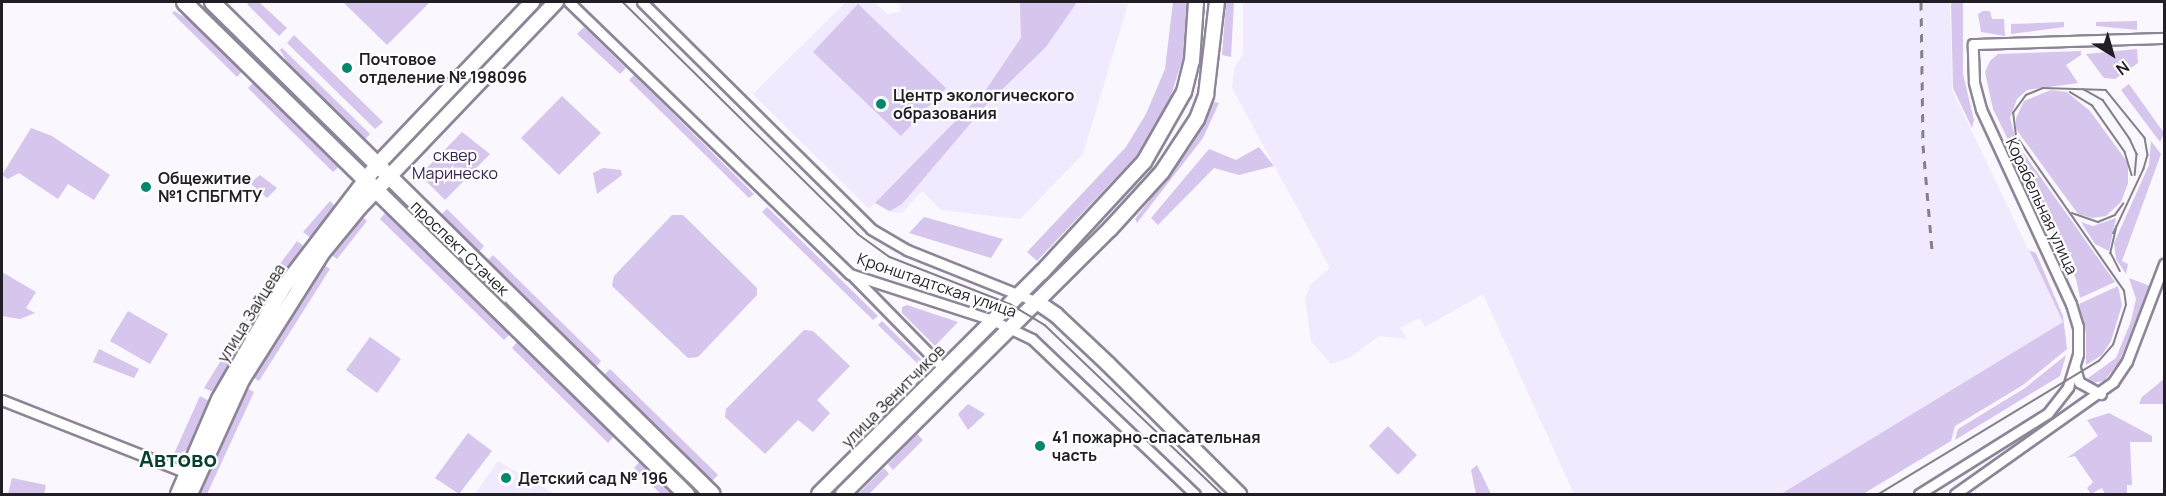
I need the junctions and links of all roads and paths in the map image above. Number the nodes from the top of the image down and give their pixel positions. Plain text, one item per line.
1 (184, 2) edge
2 (212, 2) edge
3 (532, 2) edge
4 (556, 2) edge
5 (569, 2) edge
6 (642, 2) edge
7 (1196, 2) edge
8 (1216, 2) edge
9 (2164, 38) edge
10 (377, 165) junction
11 (390, 178) junction
12 (371, 185) junction
13 (2164, 264) edge
14 (850, 274) junction
15 (1020, 294) junction
16 (1037, 302) junction
17 (992, 320) junction
18 (1010, 328) junction
19 (943, 368) junction
20 (2075, 368) junction
21 (2101, 394) junction
22 (2, 400) edge
23 (191, 474) junction
24 (178, 495) edge
25 (190, 495) edge
26 (686, 495) edge
27 (712, 495) edge
28 (819, 495) edge
29 (843, 495) edge
30 (1195, 495) edge
31 (1239, 495) edge
32 (1919, 495) edge
33 (1956, 495) edge

1 - 12 main road, проспект Стачек
2 - 10 main road, проспект Стачек
3 - 10 main road, улица Зайцева
4 - 11 main road, улица Зайцева
5 - 14 street, Кронштадтская улица
6 - 15 street, Кронштадтская улица
7 - 15 main road, улица Зенитчиков
8 - 16 main road, улица Зенитчиков
9 - 20 street, Корабельная улица
10 - 11 main road, проспект Стачек
10 - 12 main road, улица Зайцева
11 - 12 main road, улица Зайцева
11 - 27 main road, проспект Стачек
12 - 23 main road, улица Зайцева
12 - 26 main road, проспект Стачек
13 - 21 street
14 - 17 street, Кронштадтская улица
14 - 19 street
15 - 16 street, Кронштадтская улица
15 - 17 main road, улица Зенитчиков
16 - 18 main road, улица Зенитчиков
16 - 31 main road, Кронштадтская улица
17 - 18 street, Кронштадтская улица
17 - 19 main road, улица Зенитчиков
18 - 29 main road, улица Зенитчиков
18 - 30 street, Кронштадтская улица
19 - 28 main road, улица Зенитчиков
20 - 21 street
20 - 32 street, Корабельная улица
21 - 33 street
22 - 23 street
23 - 24 main road, улица Зайцева
23 - 25 main road, улица Зайцева

